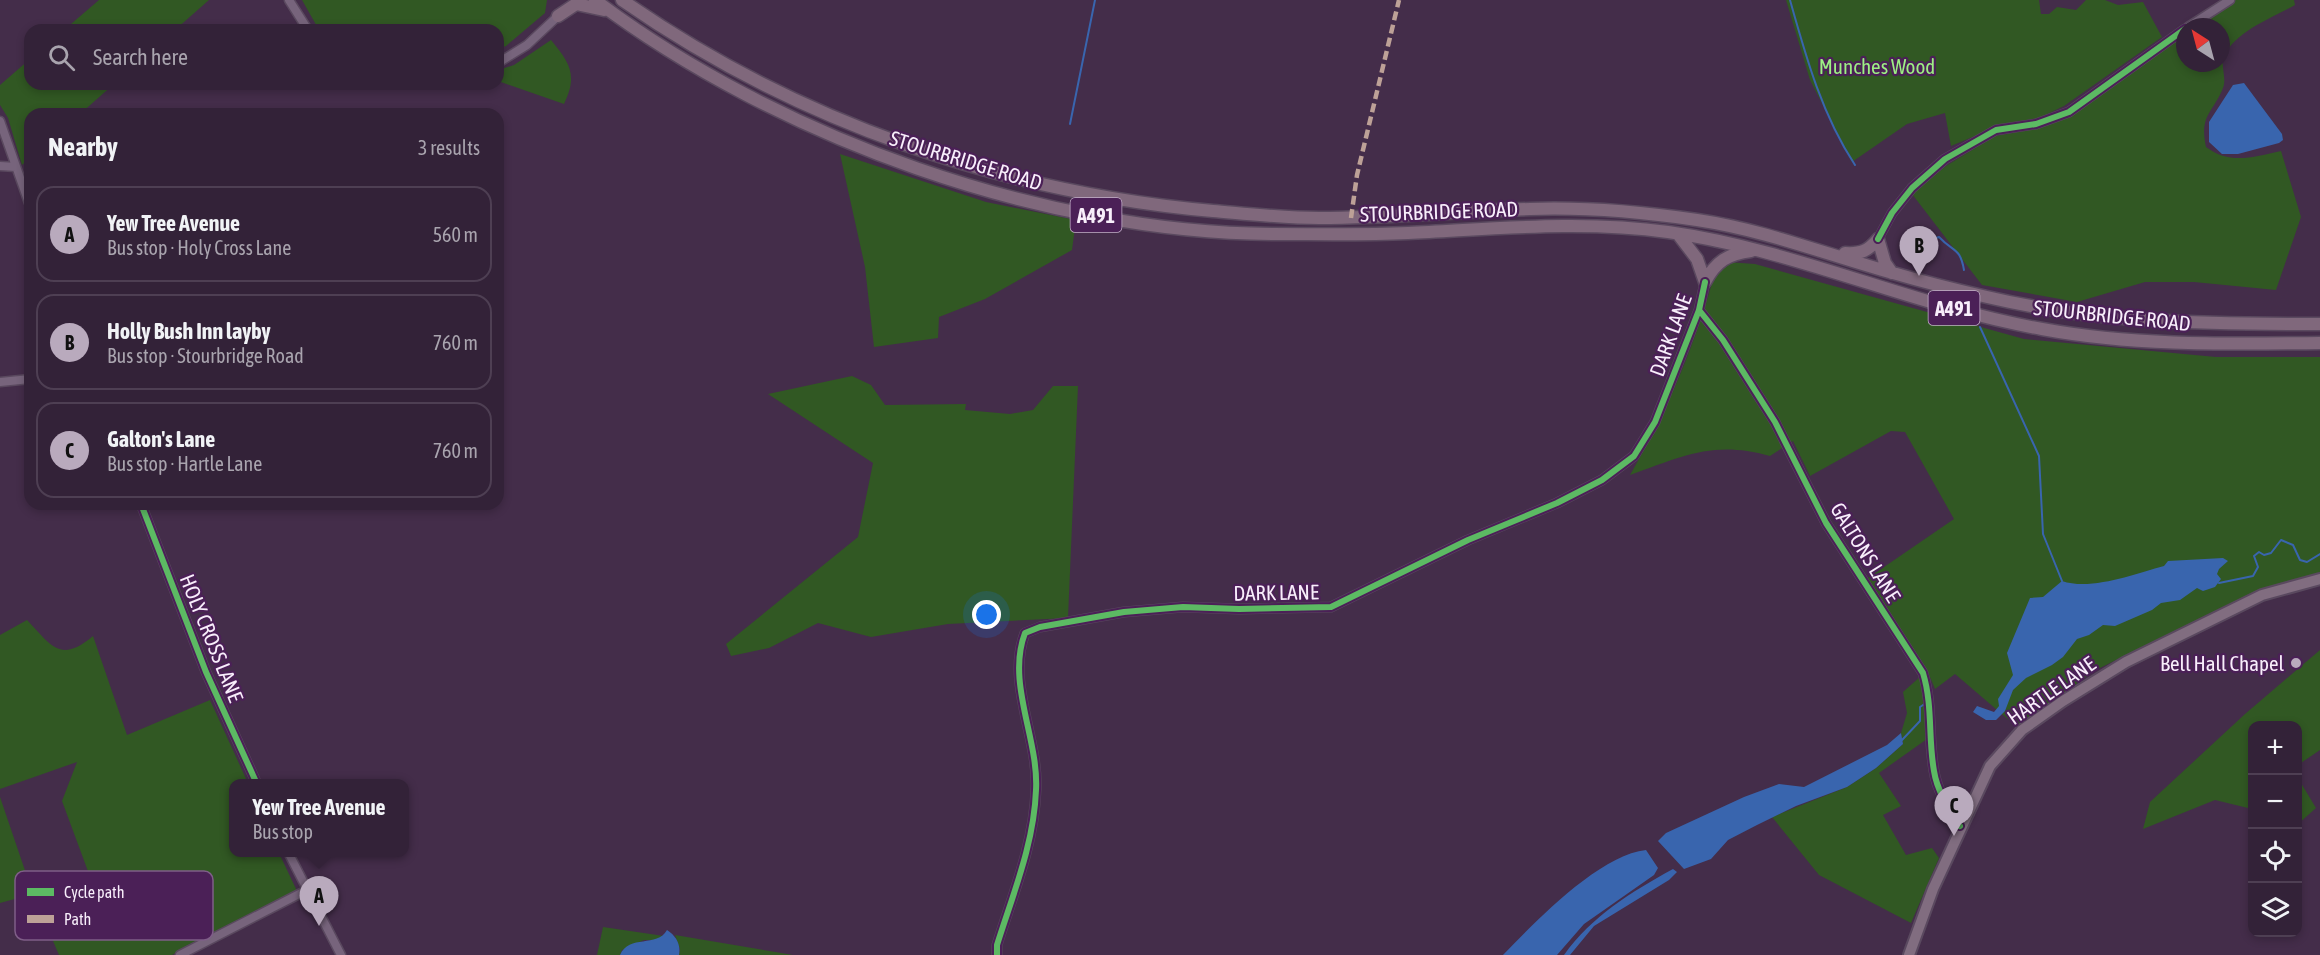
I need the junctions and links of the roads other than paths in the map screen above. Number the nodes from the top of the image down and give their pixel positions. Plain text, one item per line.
1 (289, 0) edge
2 (566, 0) edge
3 (595, 0) edge
4 (622, 0) edge
5 (2229, 0) edge
6 (611, 12) junction
7 (558, 16) junction
8 (2202, 18) edge
9 (304, 24) edge
10 (2176, 36) edge
11 (504, 59) edge
12 (0, 121) edge
13 (0, 166) edge
14 (16, 167) junction
15 (24, 189) edge
16 (1677, 234) junction
17 (1878, 239) junction
18 (1758, 250) junction
19 (1829, 253) junction
20 (1892, 273) junction
21 (1705, 282) junction
22 (1699, 310) junction
23 (2320, 324) edge
24 (2320, 343) edge
25 (24, 380) edge
26 (0, 382) edge
27 (143, 510) edge
28 (2320, 579) edge
29 (255, 779) edge
30 (1960, 826) junction
31 (290, 857) edge
32 (307, 890) junction
33 (213, 938) edge
34 (209, 940) edge
35 (180, 955) edge
36 (341, 955) edge
37 (997, 955) edge
38 (1909, 955) edge

1 - 9 street
2 - 7 highway
3 - 6 highway, STOURBRIDGE ROAD / A491
4 - 19 highway, STOURBRIDGE ROAD / A491
5 - 8 street
6 - 7 highway
6 - 16 highway, STOURBRIDGE ROAD / A491
7 - 11 street
10 - 17 street
12 - 14 street
13 - 14 street
14 - 15 street
16 - 18 highway, STOURBRIDGE ROAD / A491
16 - 21 highway
17 - 19 highway
17 - 20 highway
18 - 21 highway
18 - 24 highway, STOURBRIDGE ROAD / A491
19 - 20 highway, STOURBRIDGE ROAD / A491
20 - 23 highway, STOURBRIDGE ROAD / A491
21 - 22 street, DARK LANE
22 - 30 street, GALTONS LANE
22 - 37 street, DARK LANE
25 - 26 street
27 - 29 street, HOLY CROSS LANE
28 - 30 main road, HARTLE LANE
30 - 38 main road, HARTLE LANE
31 - 32 street
32 - 33 street
32 - 36 street
34 - 35 street

